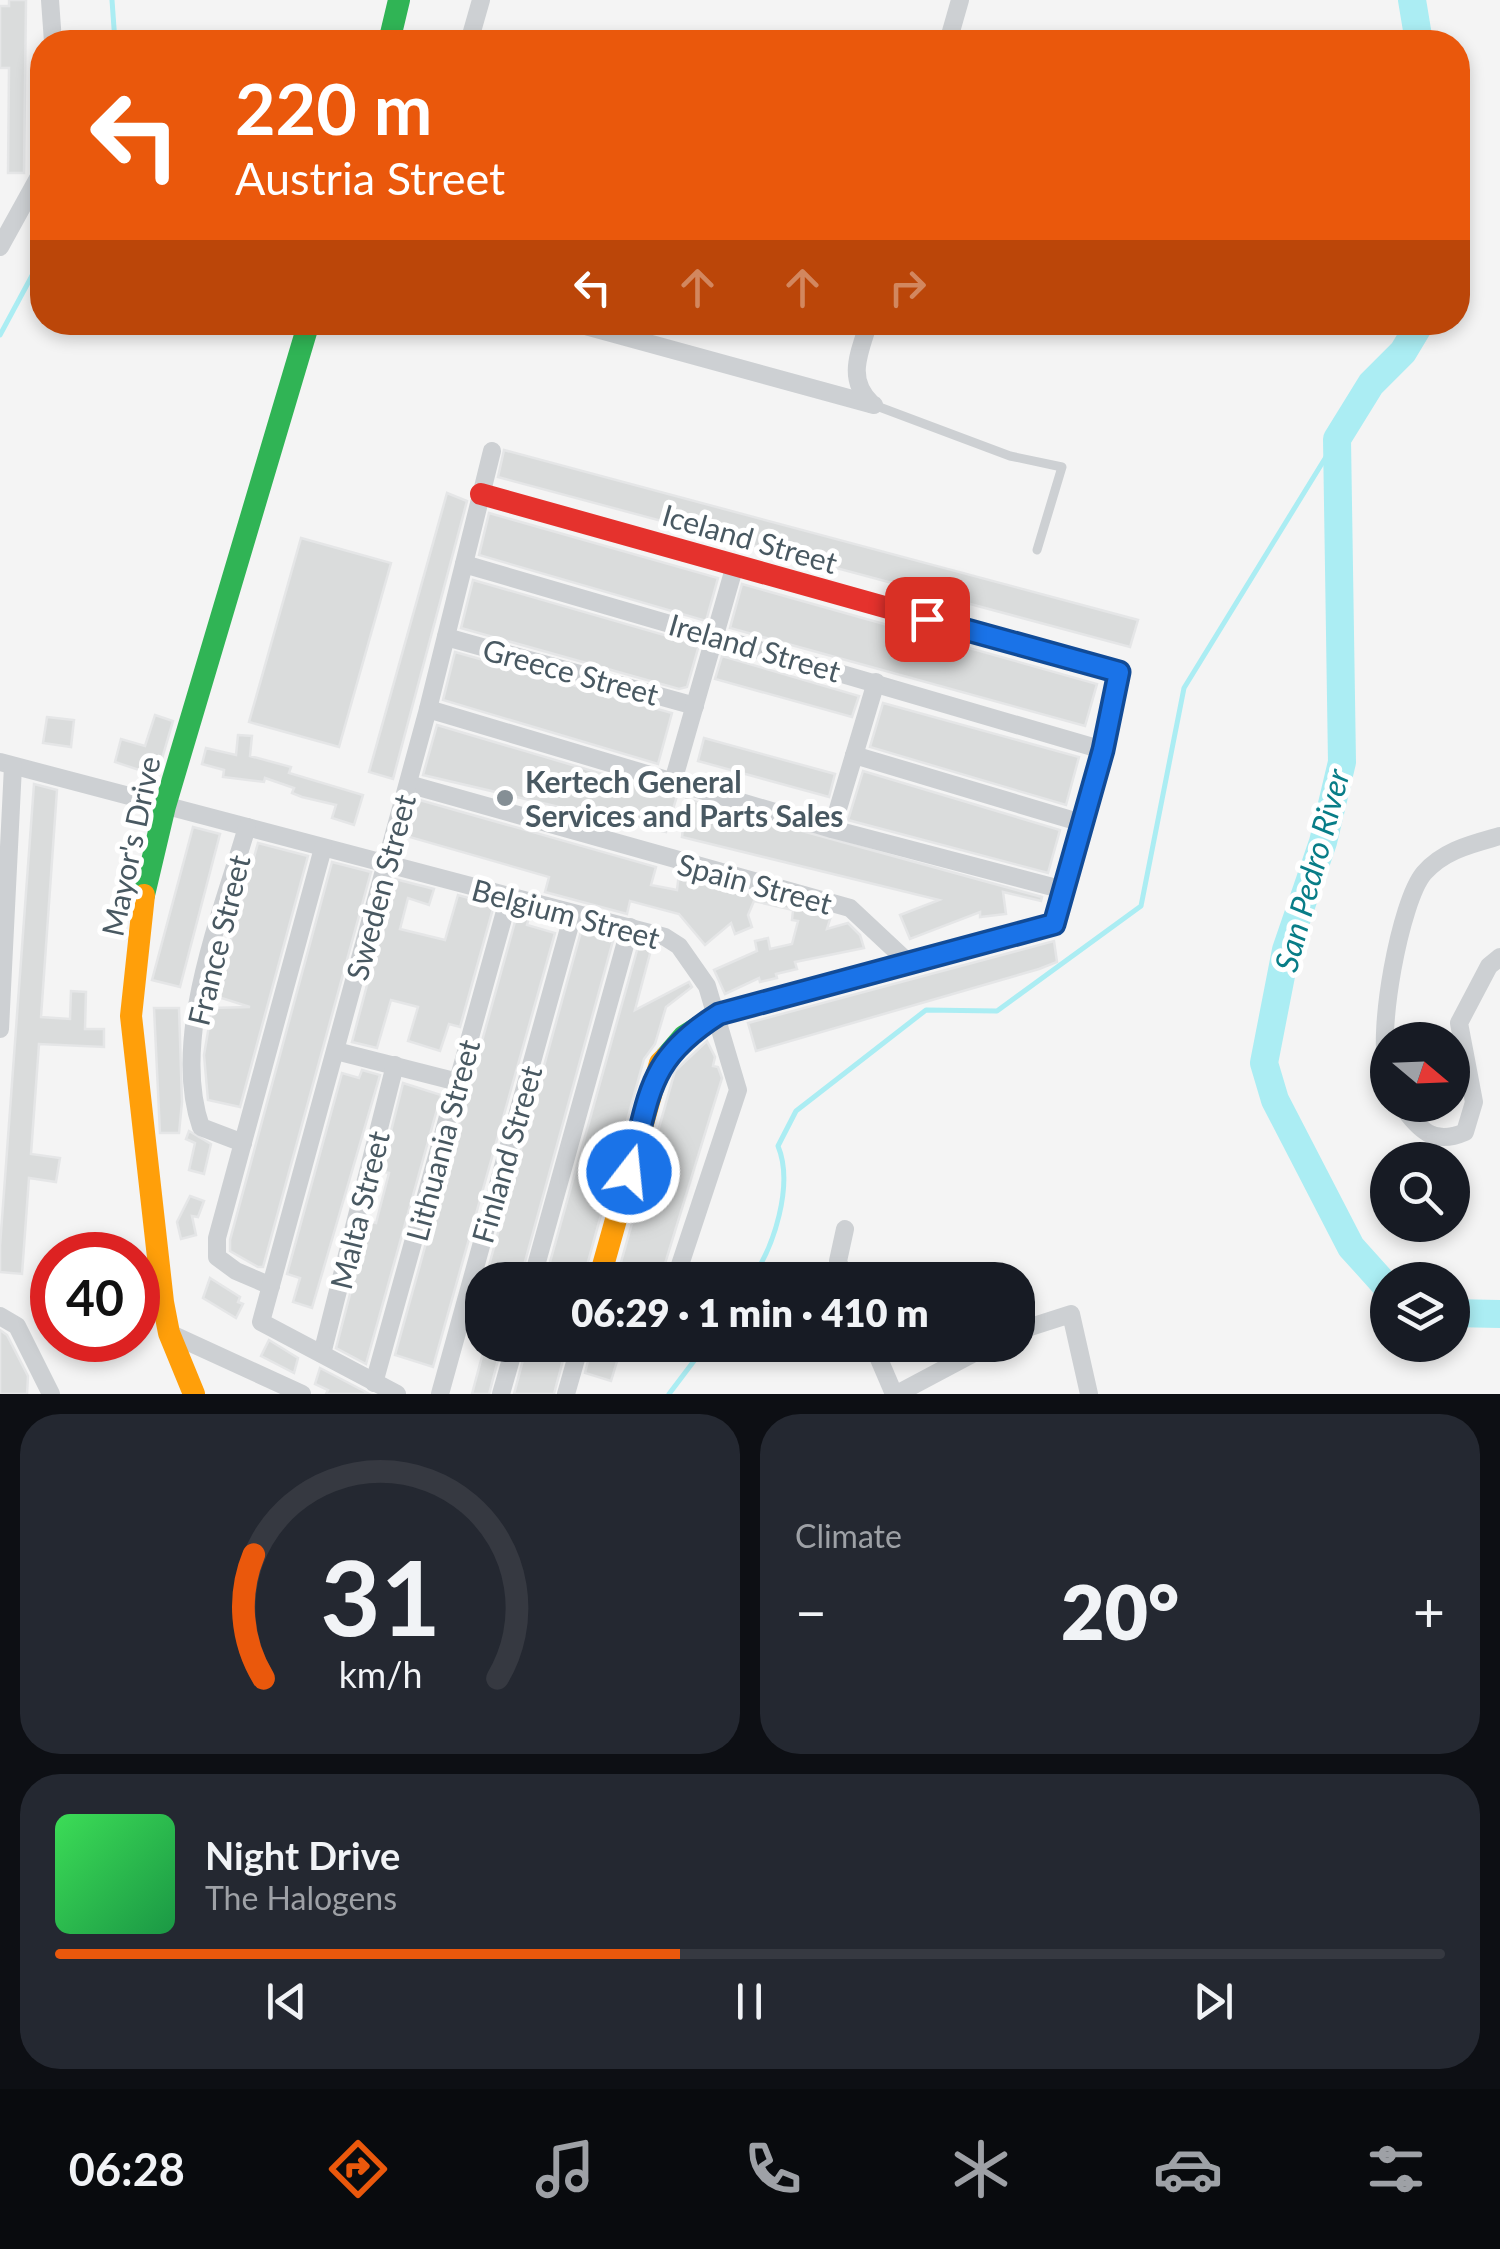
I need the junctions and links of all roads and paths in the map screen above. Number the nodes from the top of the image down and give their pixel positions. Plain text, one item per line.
1 (50, 0) edge
2 (398, 0) edge
3 (481, 0) edge
4 (960, 0) edge
5 (52, 30) edge
6 (392, 30) edge
7 (472, 30) edge
8 (951, 30) edge
9 (30, 192) edge
10 (0, 247) edge
11 (305, 335) edge
12 (618, 335) edge
13 (865, 335) edge
14 (874, 405) junction
15 (492, 451) dead end
16 (481, 494) junction
17 (1037, 550) dead end
18 (464, 564) junction
19 (735, 565) junction
20 (716, 635) junction
21 (446, 638) junction
22 (876, 682) junction
23 (696, 706) junction
24 (428, 709) junction
25 (1103, 750) junction
26 (854, 755) junction
27 (7, 764) edge
28 (674, 778) junction
29 (408, 784) junction
30 (165, 806) junction
31 (1082, 823) junction
32 (246, 827) junction
33 (832, 828) junction
34 (1500, 836) edge
35 (323, 848) junction
36 (386, 864) junction
37 (1064, 890) junction
38 (509, 897) junction
39 (573, 914) junction
40 (630, 928) junction
41 (1500, 956) edge
42 (911, 964) junction
43 (719, 1014) junction
44 (1384, 1022) edge
45 (1461, 1022) edge
46 (0, 1029) edge
47 (336, 1051) junction
48 (395, 1065) junction
49 (1470, 1075) edge
50 (458, 1082) junction
51 (1413, 1122) edge
52 (243, 1144) junction
53 (845, 1230) dead end
54 (537, 1262) edge
55 (604, 1262) edge
56 (681, 1262) edge
57 (839, 1262) edge
58 (271, 1286) junction
59 (0, 1316) edge
60 (1035, 1326) edge
61 (169, 1332) junction
62 (322, 1354) junction
63 (509, 1362) edge
64 (575, 1362) edge
65 (881, 1362) edge
66 (957, 1362) edge
67 (374, 1383) junction
68 (51, 1394) edge
69 (194, 1394) edge
70 (302, 1394) edge
71 (397, 1394) edge
72 (440, 1394) edge
73 (501, 1394) edge
74 (566, 1394) edge
75 (896, 1394) edge
76 (1089, 1394) edge

1 - 5 street
2 - 6 street
3 - 7 street
4 - 8 street
9 - 10 street
11 - 30 street, Mayor's Drive
12 - 14 street
13 - 14 street
14 - 17 lane
15 - 16 street, Sweden Street
16 - 18 street, Sweden Street
16 - 19 street, Iceland Street
18 - 20 street, Ireland Street
18 - 21 street, Sweden Street
19 - 20 street
19 - 25 street, Iceland Street
20 - 22 street, Ireland Street
20 - 23 street
21 - 23 street, Greece Street
21 - 24 street, Sweden Street
22 - 25 street, Ireland Street
22 - 26 street
23 - 28 street
24 - 28 street
24 - 29 street, Sweden Street
25 - 31 street
26 - 31 street
26 - 33 street
27 - 30 street, Belgium Street
27 - 46 street
28 - 33 street
29 - 36 street, Sweden Street
29 - 42 street, Spain Street
30 - 32 street, Belgium Street
30 - 61 street, Mayor's Drive
31 - 37 street
32 - 35 street, Belgium Street
32 - 52 street, France Street
33 - 37 street
34 - 44 street
35 - 36 street, Belgium Street
35 - 52 street
36 - 38 street, Belgium Street
36 - 47 street, Sweden Street
37 - 42 street
38 - 39 street, Belgium Street
38 - 50 street, Lithuania Street
39 - 40 street, Belgium Street
39 - 72 street, Finland Street
40 - 43 street, Belgium Street
40 - 54 street
41 - 45 street
42 - 43 street
43 - 55 street
43 - 56 street, Belgium Street
47 - 48 street
47 - 58 street, Sweden Street
48 - 50 street
48 - 62 street, Malta Street
49 - 51 street
50 - 67 street, Lithuania Street
52 - 58 street
53 - 57 street
58 - 62 street, Sweden Street
59 - 68 street
60 - 76 street
61 - 69 street, Mayor's Drive
61 - 70 street
62 - 67 street
63 - 73 street
64 - 74 street
65 - 75 street
66 - 75 street
67 - 71 street

